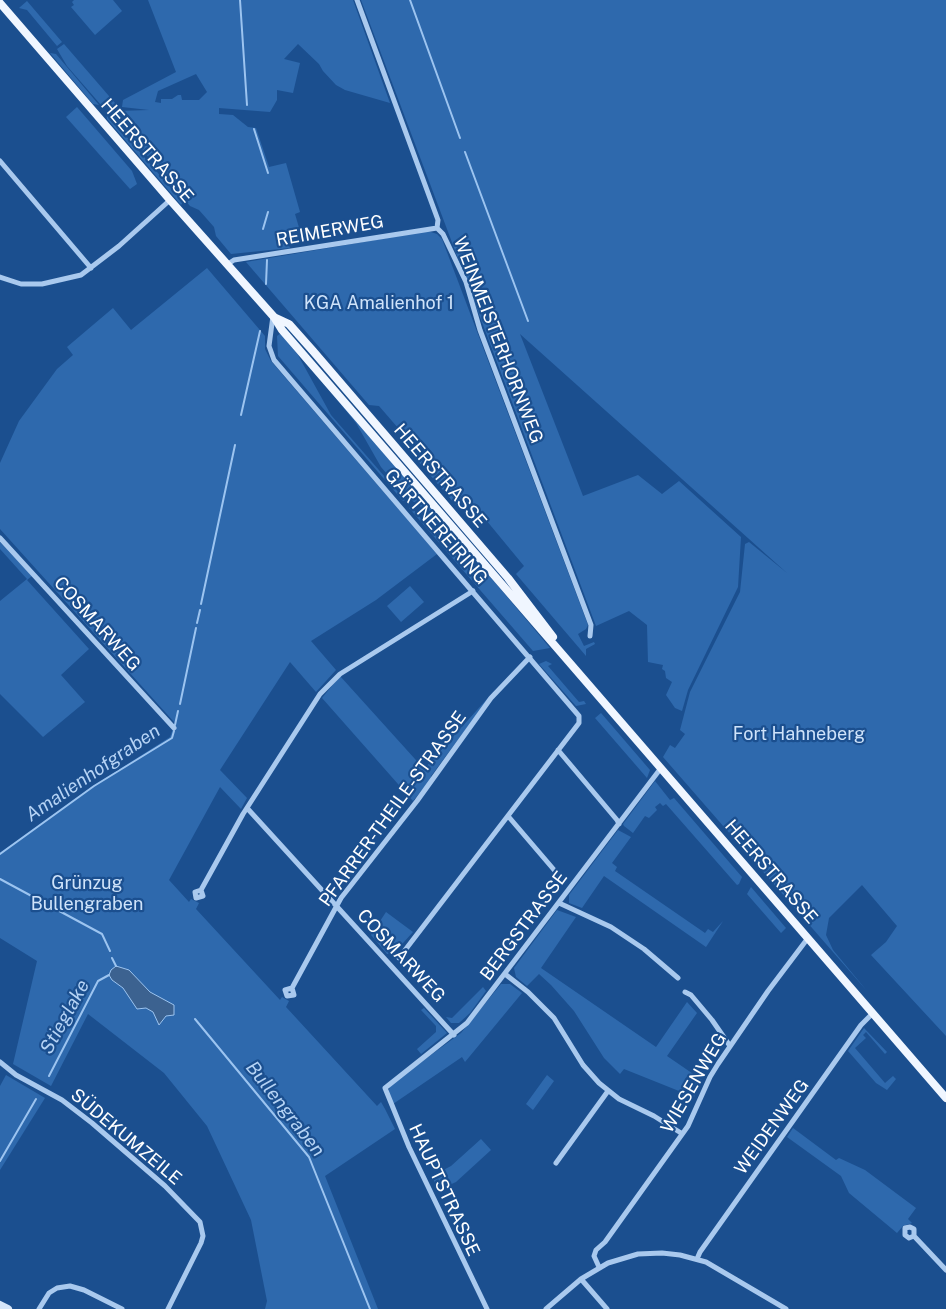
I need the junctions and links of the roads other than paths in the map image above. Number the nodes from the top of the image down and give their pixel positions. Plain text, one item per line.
1 (357, 0) edge
2 (0, 3) edge
3 (0, 161) edge
4 (170, 200) junction
5 (437, 228) junction
6 (228, 264) junction
7 (91, 268) junction
8 (0, 277) edge
9 (274, 316) junction
10 (0, 538) edge
11 (473, 591) junction
12 (590, 636) dead end
13 (530, 657) junction
14 (174, 728) dead end
15 (558, 750) junction
16 (661, 768) junction
17 (247, 808) junction
18 (508, 816) junction
19 (619, 824) junction
20 (561, 878) dead end
21 (201, 890) dead end
22 (559, 903) junction
23 (336, 906) junction
24 (808, 938) junction
25 (399, 958) dead end
26 (505, 974) junction
27 (678, 978) dead end
28 (292, 988) dead end
29 (685, 992) dead end
30 (873, 1013) junction
31 (454, 1035) junction
32 (730, 1046) junction
33 (0, 1062) edge
34 (390, 1081) joint
35 (608, 1091) junction
36 (946, 1098) edge
37 (681, 1133) junction
38 (556, 1163) dead end
39 (914, 1236) dead end
40 (697, 1259) junction
41 (599, 1267) junction
42 (946, 1270) edge
43 (582, 1279) junction
44 (0, 1305) edge
45 (8, 1309) edge
46 (39, 1309) edge
47 (122, 1309) edge
48 (168, 1309) edge
49 (487, 1309) edge
50 (546, 1309) edge
51 (607, 1309) edge
52 (786, 1309) edge

1 - 5 street, WEINMEISTERHORNWEG
2 - 4 main road, HEERSTRASSE
3 - 7 street
4 - 6 main road, HEERSTRASSE
4 - 7 street
5 - 6 street, REIMERWEG
5 - 12 street, WEINMEISTERHORNWEG
6 - 9 main road, HEERSTRASSE
7 - 8 street
9 - 11 street, GÄRTNEREIRING
9 - 16 main road, HEERSTRASSE
10 - 14 street, COSMARWEG
11 - 13 street, GÄRTNEREIRING
11 - 17 street
13 - 15 street, GÄRTNEREIRING
13 - 23 street, PFARRER-THEILE-STRASSE
15 - 18 street, GÄRTNEREIRING
15 - 19 street
16 - 19 street, BERGSTRASSE
16 - 24 main road, HEERSTRASSE
17 - 21 street
17 - 23 street, COSMARWEG
18 - 20 street
18 - 25 street, GÄRTNEREIRING
19 - 22 street, BERGSTRASSE
22 - 26 street, BERGSTRASSE
22 - 27 street
23 - 28 street, PFARRER-THEILE-STRASSE
23 - 31 street, COSMARWEG
24 - 30 main road, HEERSTRASSE
24 - 32 street, WIESENWEG
26 - 31 street, BERGSTRASSE
26 - 35 street
29 - 32 street
30 - 36 main road, HEERSTRASSE
30 - 40 street, WEIDENWEG
31 - 34 street, BERGSTRASSE
32 - 37 street, WIESENWEG
33 - 48 street, SÜDEKUMZEILE
34 - 49 street, HAUPTSTRASSE
35 - 37 street
35 - 38 street
37 - 41 street, WIESENWEG
39 - 42 street
40 - 41 street
40 - 52 street
41 - 43 street
43 - 50 street
43 - 51 street
44 - 45 main road
46 - 47 street

